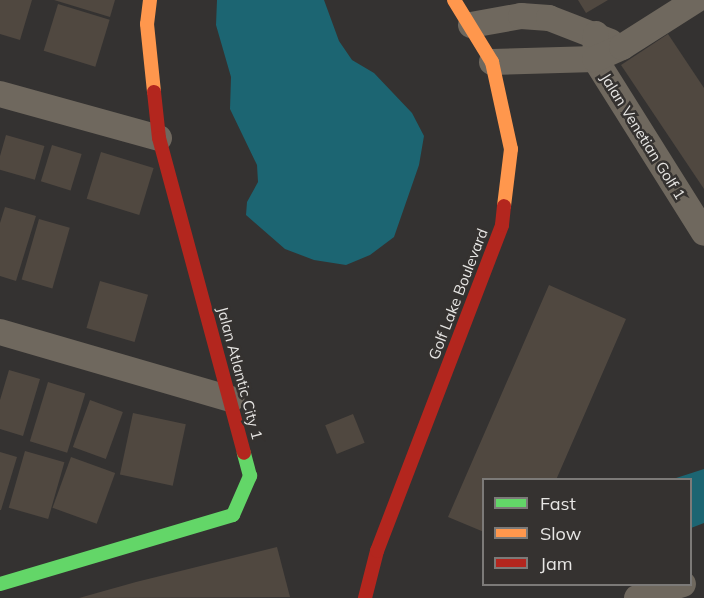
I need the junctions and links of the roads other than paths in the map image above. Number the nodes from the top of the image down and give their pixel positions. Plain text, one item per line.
1 (150, 0) edge
2 (454, 0) edge
3 (696, 0) edge
4 (471, 25) junction
5 (596, 46) junction
6 (492, 62) junction
7 (0, 94) edge
8 (159, 138) junction
9 (704, 233) edge
10 (0, 332) edge
11 (231, 399) junction
12 (2, 582) edge
13 (679, 586) edge
14 (364, 598) edge
15 (637, 598) edge

1 - 8 street, Jalan Atlantic City 1
2 - 4 street, Golf Lake Boulevard
3 - 5 street
4 - 5 street
4 - 6 street, Golf Lake Boulevard
5 - 6 street
5 - 9 street, Jalan Venetian Golf 1
6 - 14 street, Golf Lake Boulevard
7 - 8 street
8 - 11 street, Jalan Atlantic City 1
10 - 11 street
11 - 12 street, Jalan Atlantic City 1
13 - 15 street

